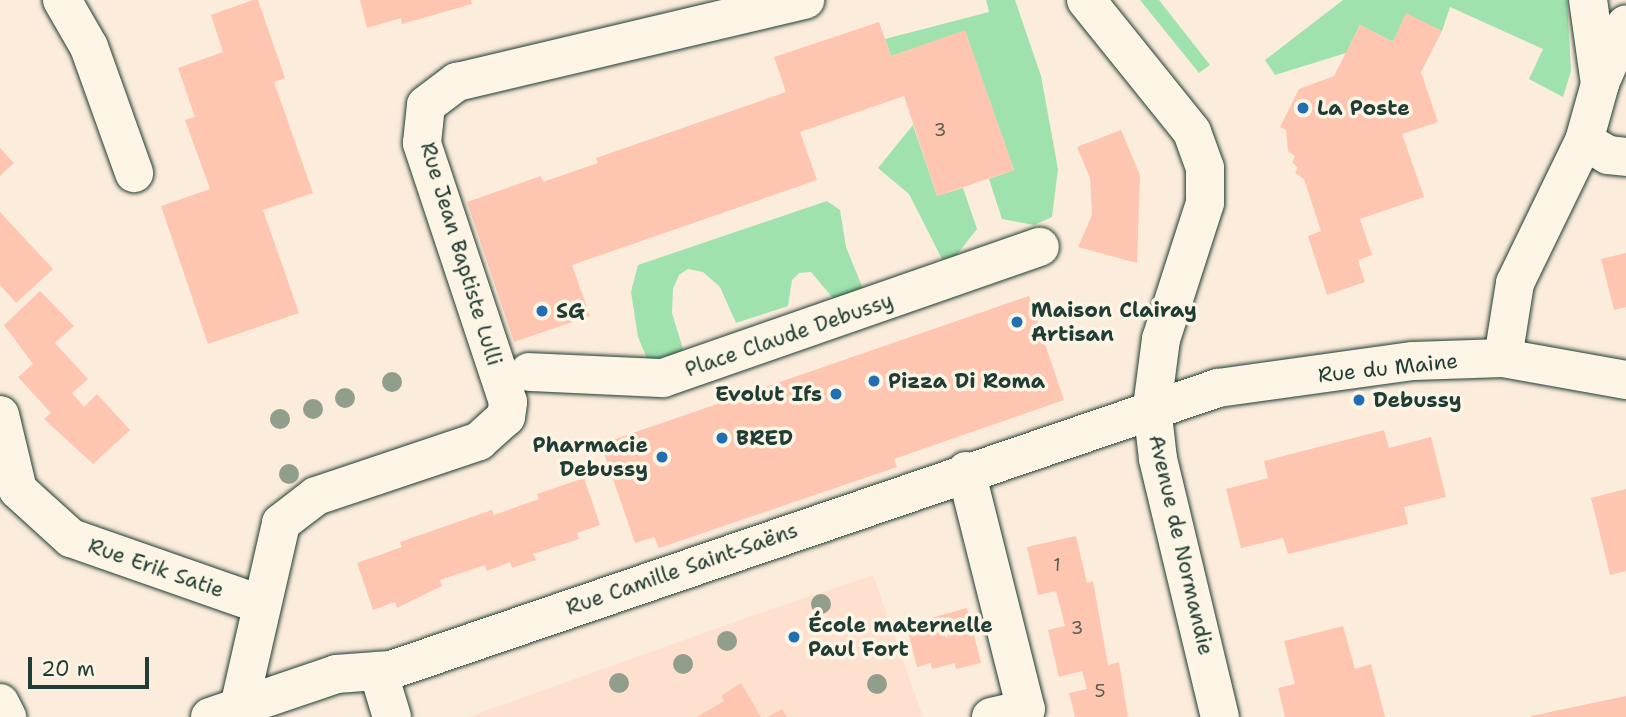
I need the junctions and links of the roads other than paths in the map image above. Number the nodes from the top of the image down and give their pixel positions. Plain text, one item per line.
1 (62, 0) edge
2 (805, 0) edge
3 (1086, 0) edge
4 (1588, 0) edge
5 (1626, 24) edge
6 (1600, 85) junction
7 (1584, 141) junction
8 (1626, 157) edge
9 (134, 173) dead end
10 (1040, 247) dead end
11 (1503, 358) junction
12 (529, 372) dead end
13 (1626, 380) edge
14 (1152, 407) junction
15 (0, 415) edge
16 (966, 471) junction
17 (262, 604) junction
18 (378, 671) junction
19 (0, 703) edge
20 (224, 712) edge
21 (7, 717) edge
22 (392, 717) edge
23 (991, 717) edge
24 (1220, 717) edge

1 - 9 street
2 - 17 street, Rue Jean Baptiste Lulli
3 - 14 street, Avenue de Normandie
4 - 6 street
5 - 6 street
6 - 7 street
7 - 8 street
7 - 11 street
10 - 12 street, Place Claude Debussy
11 - 13 street, Rue du Maine
11 - 14 street, Rue du Maine
14 - 16 street, Rue Camille Saint-Saëns
14 - 24 street, Avenue de Normandie
15 - 17 street, Rue Erik Satie
16 - 18 street, Rue Camille Saint-Saëns
16 - 23 street
17 - 20 street
18 - 20 street, Rue Camille Saint-Saëns
18 - 22 street
19 - 21 street

